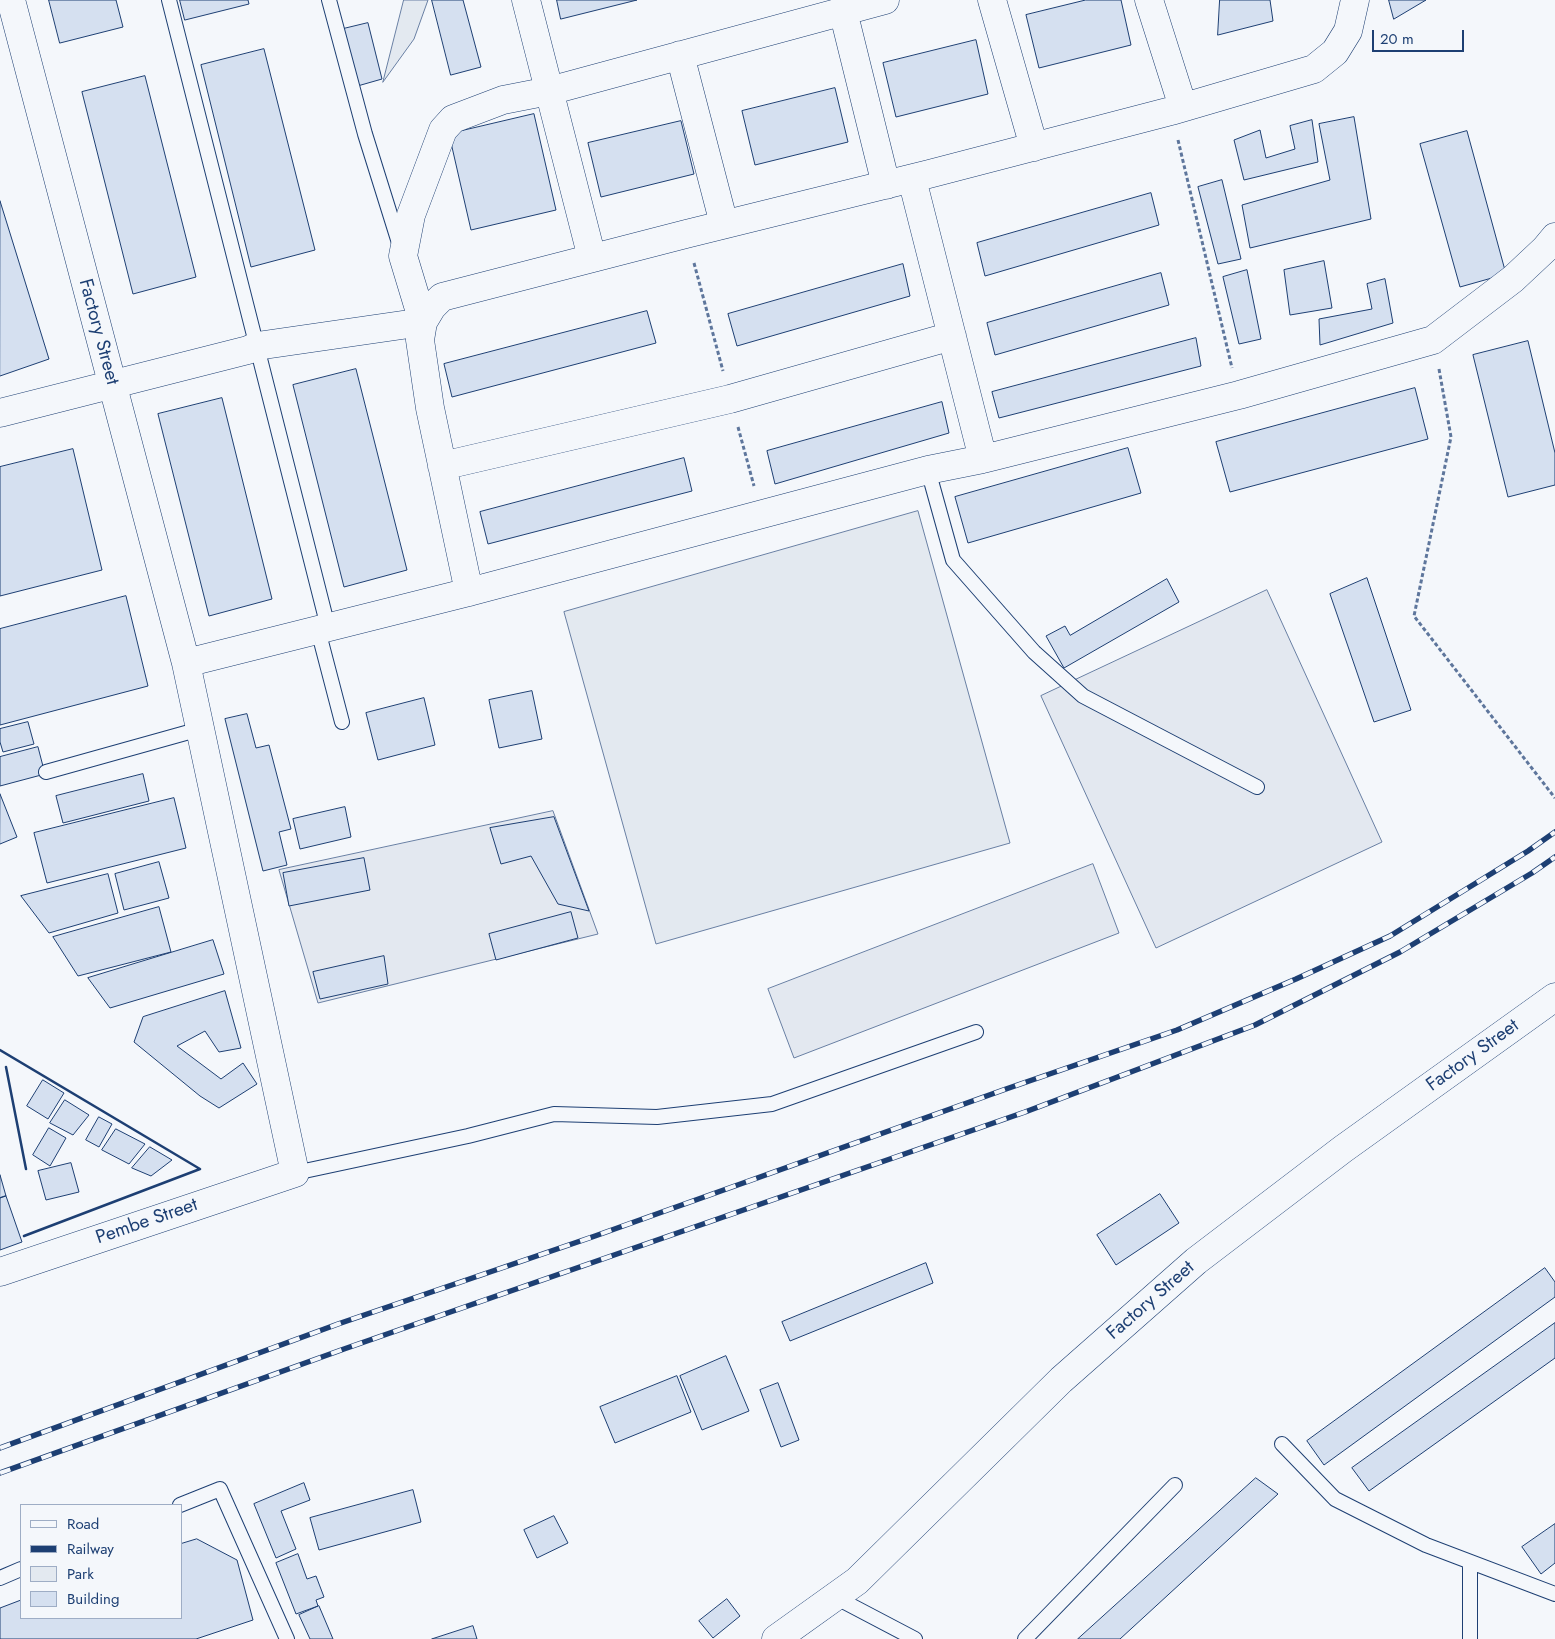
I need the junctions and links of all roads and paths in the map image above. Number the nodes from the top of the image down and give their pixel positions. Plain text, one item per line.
1 (11, 0) edge
2 (169, 0) edge
3 (329, 0) edge
4 (526, 0) edge
5 (885, 0) edge
6 (992, 0) edge
7 (1149, 0) edge
8 (1355, 0) edge
9 (843, 11) junction
10 (680, 56) junction
11 (549, 91) junction
12 (1177, 109) junction
13 (1034, 147) junction
14 (899, 182) junction
15 (724, 224) junction
16 (1555, 237) edge
17 (403, 256) junction
18 (592, 258) junction
19 (423, 322) junction
20 (952, 336) junction
21 (1433, 340) junction
22 (257, 346) junction
23 (112, 384) junction
24 (1239, 395) junction
25 (0, 413) edge
26 (983, 459) junction
27 (442, 466) junction
28 (928, 470) junction
29 (469, 592) junction
30 (323, 628) junction
31 (186, 663) junction
32 (342, 722) dead end
33 (200, 728) junction
34 (46, 772) dead end
35 (1257, 787) dead end
36 (1555, 798) edge
37 (1555, 997) edge
38 (976, 1032) dead end
39 (295, 1173) junction
40 (0, 1272) edge
41 (1282, 1444) dead end
42 (1175, 1485) dead end
43 (182, 1504) edge
44 (1470, 1562) junction
45 (20, 1569) edge
46 (0, 1578) edge
47 (1555, 1594) edge
48 (835, 1597) junction
49 (287, 1639) edge
50 (776, 1639) edge
51 (915, 1639) edge
52 (1025, 1639) edge
53 (1470, 1639) edge

1 - 23 street, Factory Street
2 - 22 lane
3 - 17 lane
4 - 11 street
5 - 9 street
6 - 13 street
7 - 12 street
8 - 12 street
9 - 10 street
9 - 14 street
10 - 11 street
10 - 15 street
11 - 17 street
11 - 18 street
12 - 13 street
12 - 24 path
13 - 14 street
14 - 15 street
14 - 20 street
15 - 18 street
16 - 21 street
17 - 19 street
18 - 19 street
19 - 22 street
19 - 27 street
20 - 26 street
20 - 27 street
21 - 24 street
21 - 36 path
22 - 23 street
22 - 30 lane
23 - 25 street
23 - 31 street, Factory Street
24 - 26 street
26 - 28 street
27 - 29 street
28 - 29 street
28 - 35 lane
29 - 30 street
30 - 31 street
30 - 32 lane
31 - 33 street, Factory Street
33 - 34 lane
33 - 39 street, Factory Street
37 - 48 street, Factory Street
38 - 39 lane
39 - 40 street, Pembe Street
41 - 44 lane
42 - 52 lane
43 - 49 lane
44 - 47 lane
44 - 53 lane
45 - 46 lane
48 - 50 street, Factory Street
48 - 51 lane

